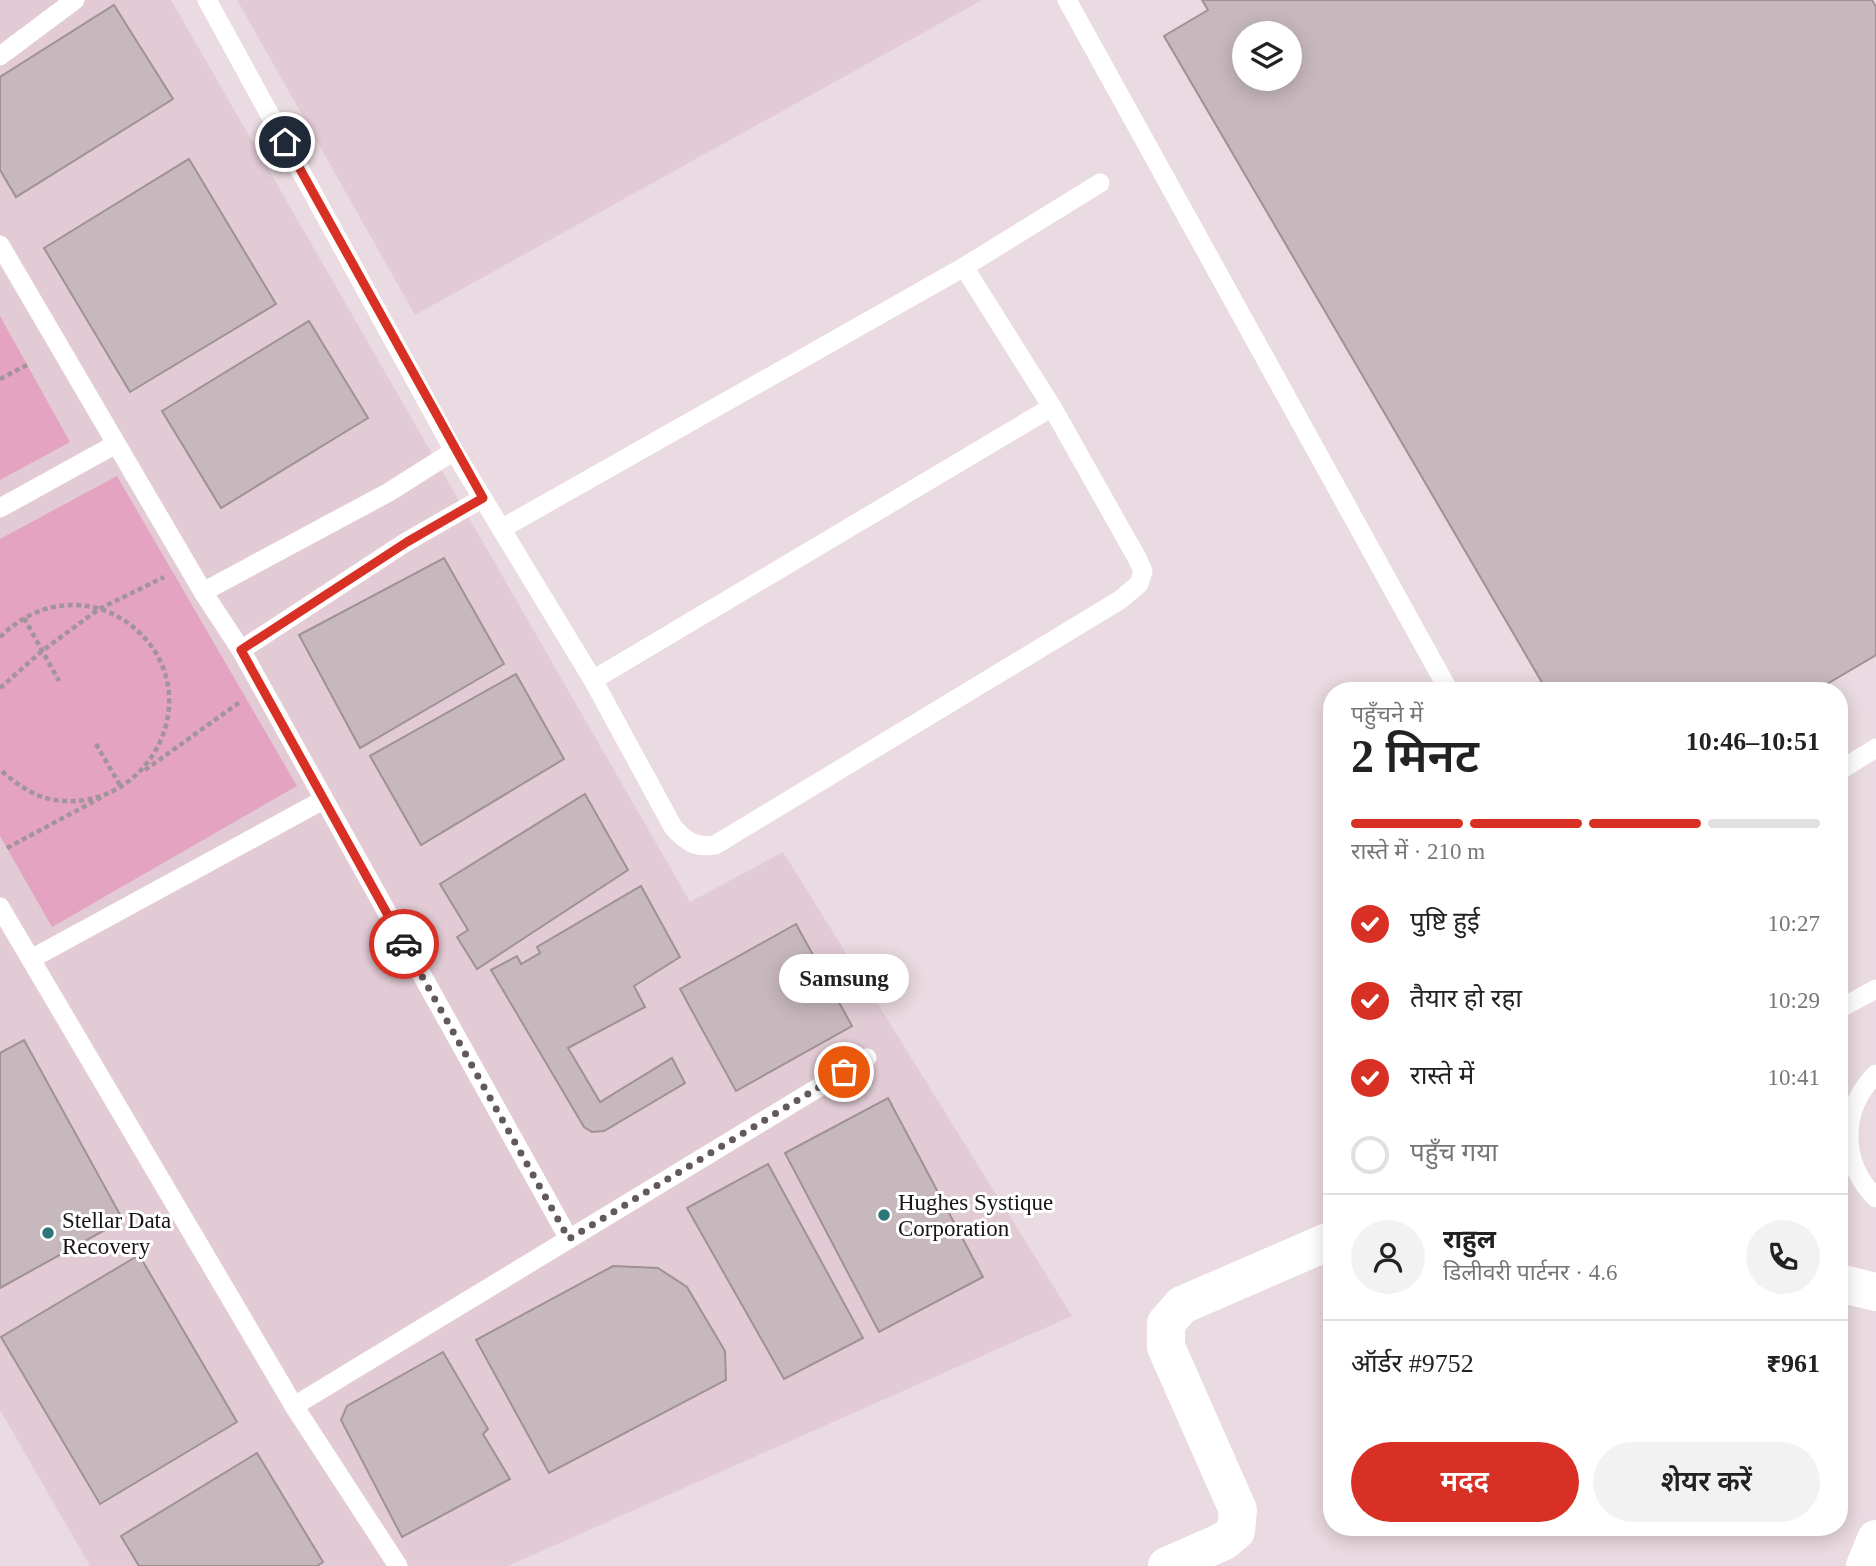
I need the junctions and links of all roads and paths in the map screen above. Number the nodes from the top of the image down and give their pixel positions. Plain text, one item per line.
1 (75, 0) edge
2 (207, 0) edge
3 (1067, 0) edge
4 (0, 56) edge
5 (1100, 183) dead end
6 (0, 245) edge
7 (964, 267) junction
8 (27, 365) dead end
9 (0, 379) edge
10 (1052, 407) junction
11 (116, 444) junction
12 (454, 450) junction
13 (483, 498) junction
14 (0, 508) edge
15 (501, 529) junction
16 (173, 573) dead end
17 (203, 592) junction
18 (99, 609) junction
19 (24, 618) junction
20 (0, 637) edge
21 (42, 650) junction
22 (241, 650) junction
23 (593, 680) junction
24 (59, 681) dead end
25 (1444, 682) edge
26 (0, 688) edge
27 (246, 698) dead end
28 (96, 744) dead end
29 (1876, 748) edge
30 (1848, 765) edge
31 (0, 770) edge
32 (121, 787) junction
33 (112, 792) junction
34 (323, 800) junction
35 (7, 848) dead end
36 (0, 907) edge
37 (31, 959) junction
38 (1876, 989) edge
39 (1848, 1004) edge
40 (867, 1058) dead end
41 (1876, 1074) edge
42 (1876, 1198) edge
43 (569, 1239) junction
44 (1323, 1244) edge
45 (1848, 1285) edge
46 (1876, 1292) edge
47 (294, 1406) junction
48 (1876, 1539) edge
49 (398, 1566) edge
50 (1167, 1566) edge
51 (1866, 1566) edge

1 - 4 lane
2 - 12 lane
3 - 25 lane
5 - 7 lane
6 - 11 lane
7 - 10 lane
7 - 15 lane
8 - 9 path
10 - 23 lane
10 - 23 lane
11 - 14 lane
11 - 17 lane
12 - 13 lane
12 - 17 lane
13 - 15 lane
13 - 22 lane
15 - 23 lane
16 - 18 path
17 - 22 lane
18 - 19 path
18 - 21 path
18 - 32 path
19 - 20 path
19 - 21 path
21 - 24 path
21 - 26 path
22 - 34 lane
27 - 32 path
28 - 32 path
29 - 30 lane
31 - 33 path
32 - 33 path
33 - 35 path
34 - 37 lane
34 - 43 lane
36 - 37 lane
37 - 47 lane
38 - 39 lane
40 - 43 lane
41 - 42 lane
43 - 47 lane
44 - 50 street
45 - 46 street
47 - 49 lane
48 - 51 street

